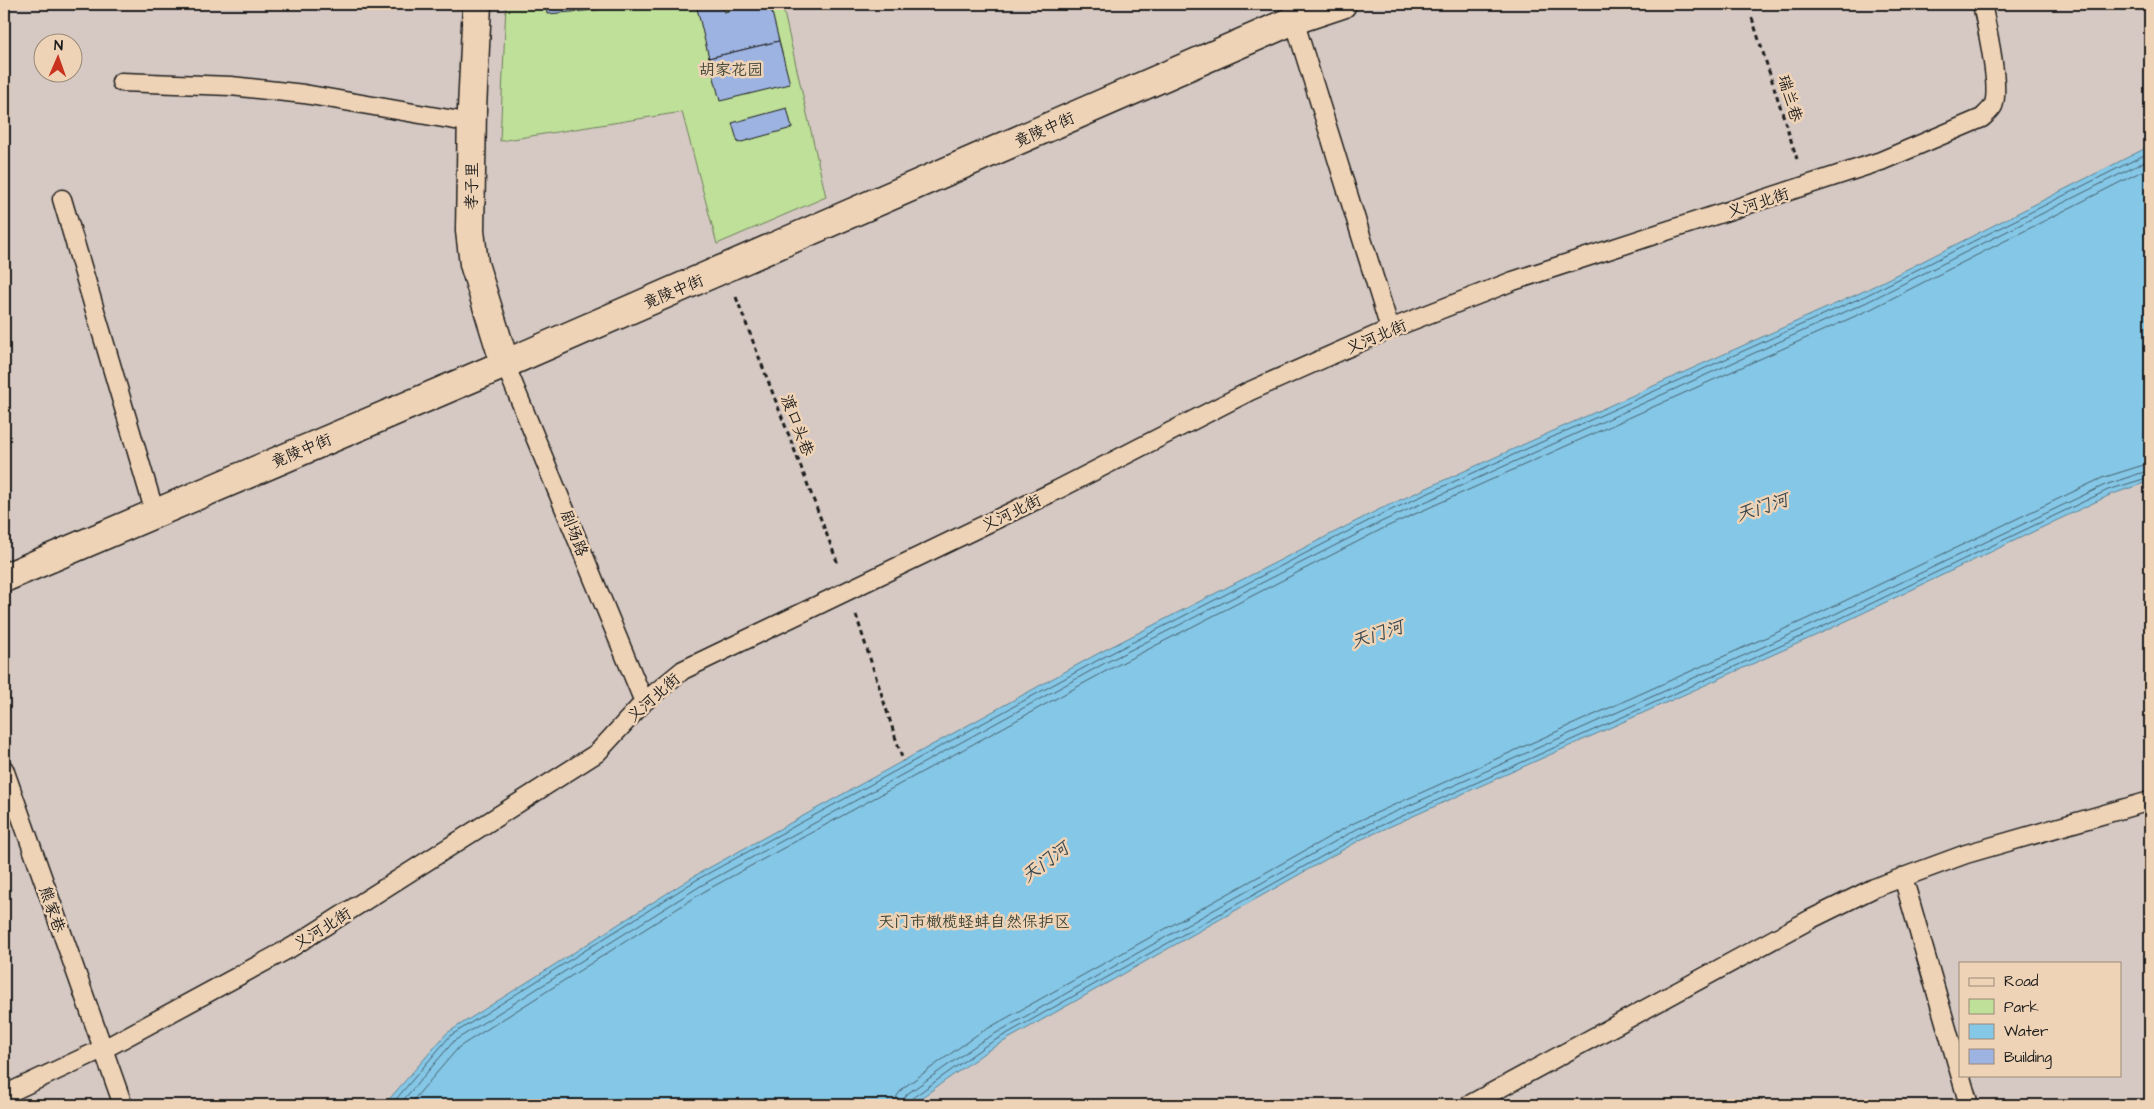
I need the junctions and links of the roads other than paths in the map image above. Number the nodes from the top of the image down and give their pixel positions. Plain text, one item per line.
1 (477, 4) edge
2 (1342, 4) edge
3 (1982, 4) edge
4 (1293, 12) edge
5 (121, 82) dead end
6 (472, 123) junction
7 (62, 199) dead end
8 (1390, 329) junction
9 (505, 364) junction
10 (155, 513) junction
11 (4, 578) edge
12 (644, 702) junction
13 (4, 769) edge
14 (8, 796) edge
15 (2150, 801) edge
16 (1903, 877) junction
17 (103, 1049) junction
18 (1959, 1070) edge
19 (1961, 1076) edge
20 (4, 1095) edge
21 (123, 1105) edge
22 (1470, 1105) edge
23 (1969, 1105) edge

1 - 6 street, 孝子里
2 - 4 street, 竟陵中街
3 - 8 lane, 义河北街
4 - 8 lane
4 - 9 street, 竟陵中街
5 - 6 lane
6 - 9 street, 孝子里
7 - 10 lane
8 - 12 lane, 义河北街
9 - 10 street, 竟陵中街
9 - 12 lane, 剧场路
10 - 11 street, 竟陵中街
12 - 17 lane, 义河北街
13 - 14 lane, 熊家巷
14 - 17 lane, 熊家巷
15 - 16 lane
16 - 18 lane
16 - 22 lane
17 - 20 lane, 义河北街
17 - 21 lane, 熊家巷
19 - 23 lane

